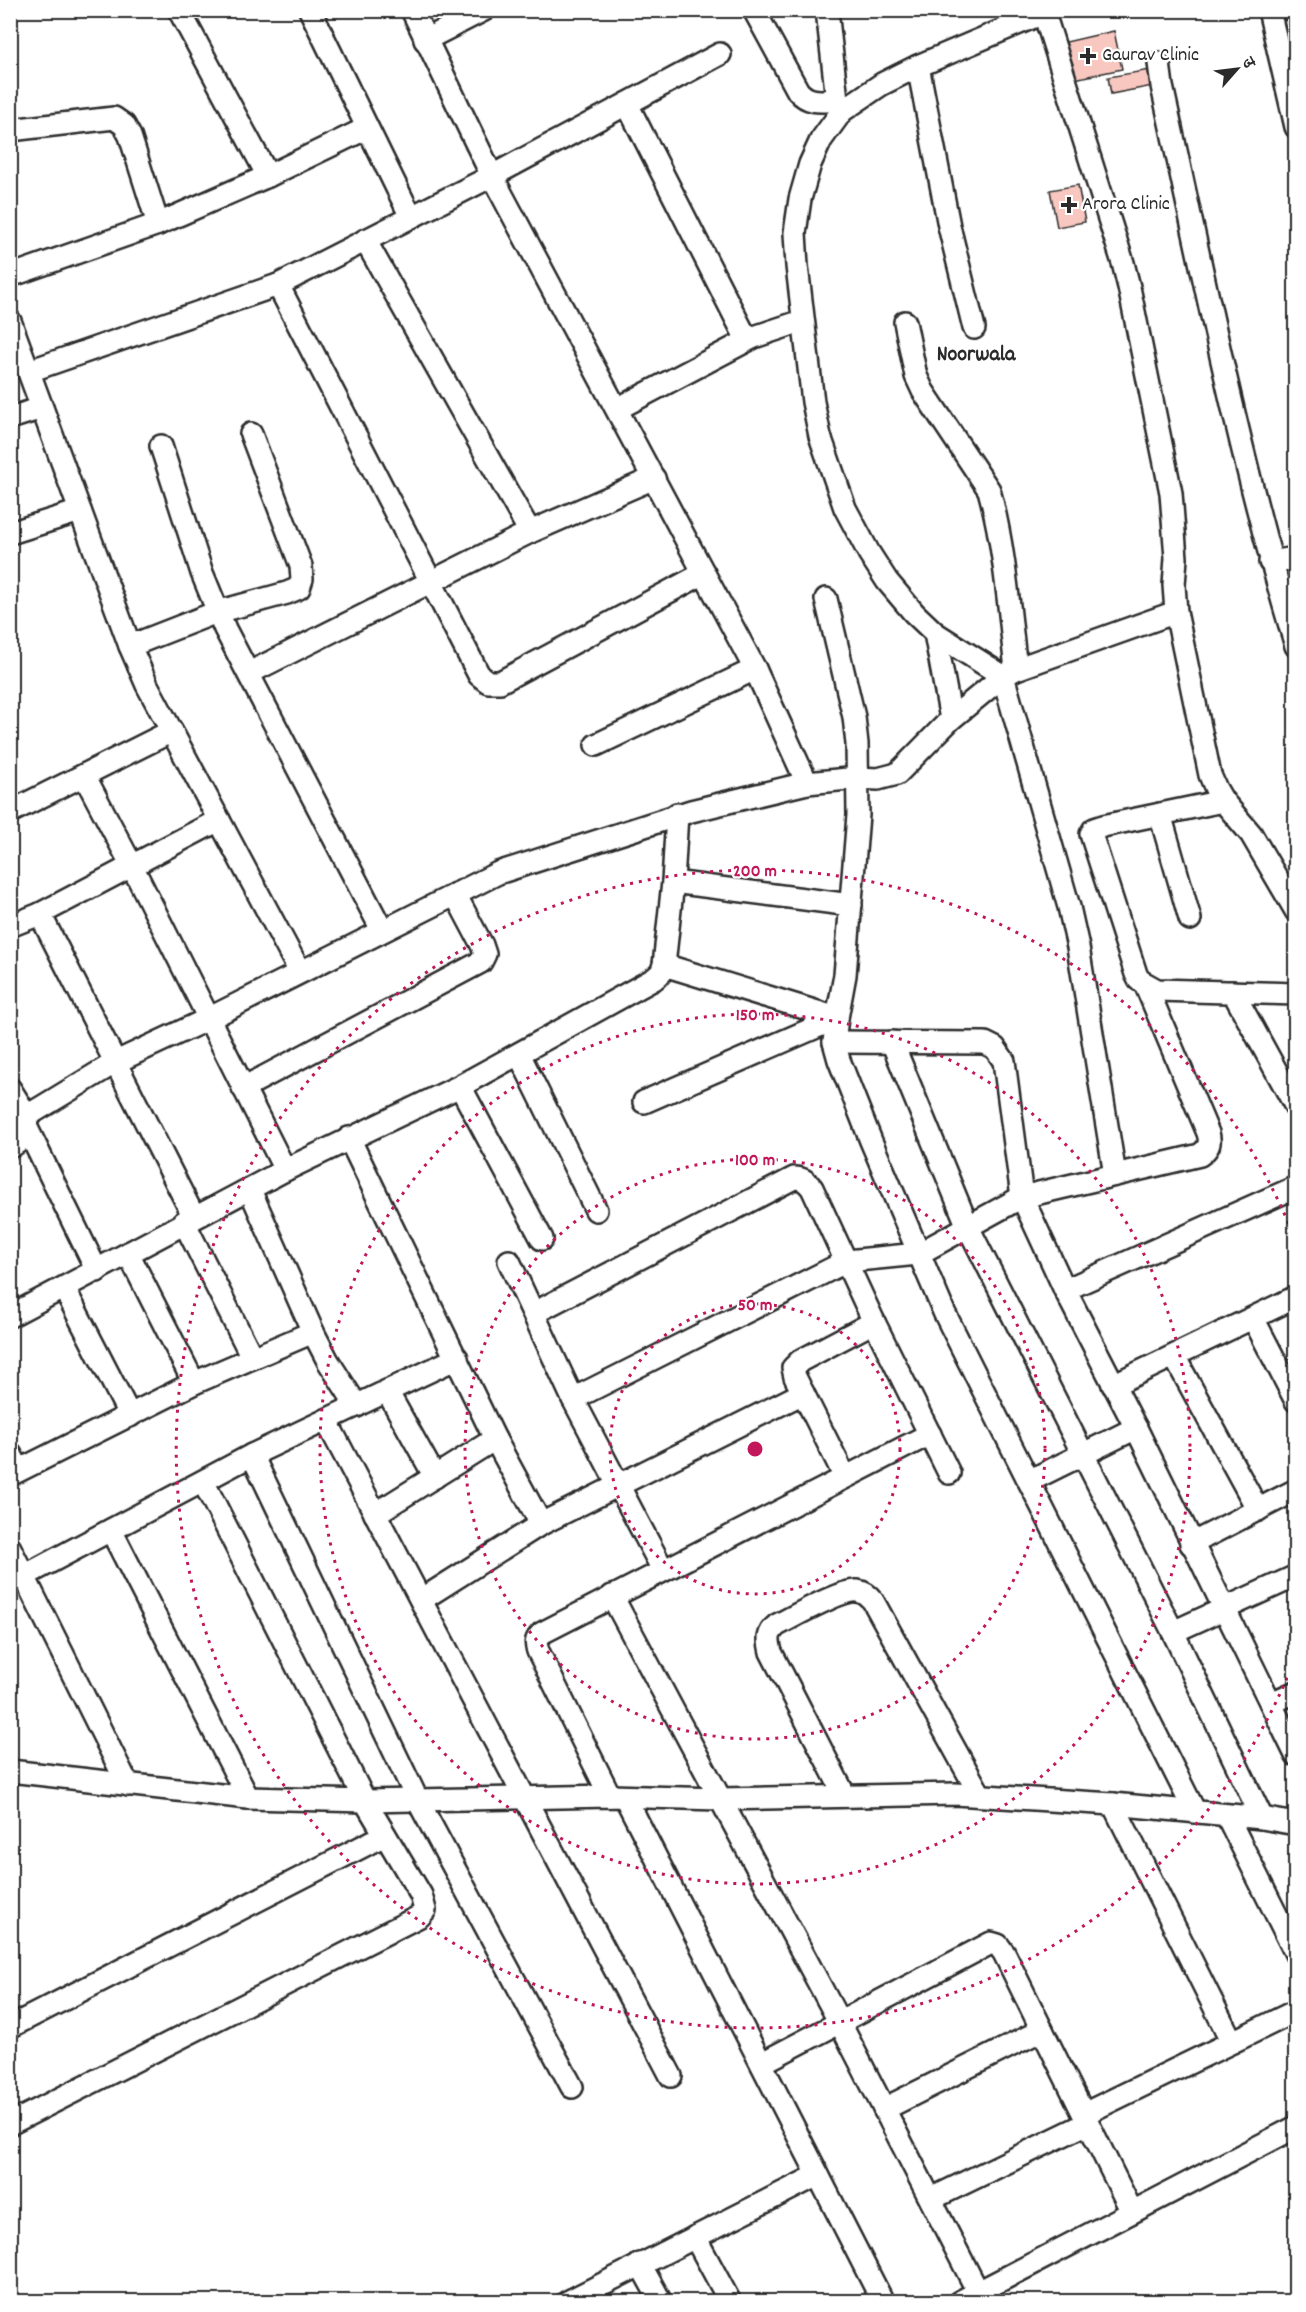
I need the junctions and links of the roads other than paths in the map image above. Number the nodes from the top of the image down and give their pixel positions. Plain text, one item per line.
1 (179, 10) edge
2 (310, 10) edge
3 (412, 10) edge
4 (484, 10) edge
5 (754, 10) edge
6 (827, 10) edge
7 (1269, 10) edge
8 (1043, 12) edge
9 (425, 40) junction
10 (720, 54) dead end
11 (1159, 63) dead end
12 (918, 66) junction
13 (627, 104) junction
14 (839, 106) junction
15 (1296, 127) edge
16 (367, 128) junction
17 (10, 130) edge
18 (268, 176) junction
19 (492, 176) junction
20 (411, 218) junction
21 (158, 224) junction
22 (365, 240) junction
23 (10, 276) edge
24 (278, 285) junction
25 (10, 321) edge
26 (802, 321) junction
27 (905, 322) dead end
28 (974, 328) dead end
29 (754, 337) junction
30 (29, 371) junction
31 (42, 408) junction
32 (617, 409) junction
33 (10, 418) edge
34 (251, 434) dead end
35 (161, 446) dead end
36 (654, 478) junction
37 (80, 511) junction
38 (530, 532) junction
39 (10, 533) edge
40 (1296, 558) edge
41 (1270, 562) junction
42 (704, 573) junction
43 (431, 581) junction
44 (826, 599) dead end
45 (217, 612) junction
46 (1176, 612) junction
47 (935, 633) junction
48 (130, 646) junction
49 (1296, 646) edge
50 (755, 669) junction
51 (249, 673) junction
52 (1010, 673) junction
53 (951, 719) junction
54 (172, 731) junction
55 (596, 745) dead end
56 (84, 775) junction
57 (858, 778) junction
58 (807, 783) junction
59 (1223, 801) junction
60 (10, 812) edge
61 (677, 814) junction
62 (1160, 814) junction
63 (219, 820) junction
64 (132, 866) junction
65 (673, 882) junction
66 (455, 894) junction
67 (851, 904) junction
68 (1296, 911) edge
69 (40, 914) junction
70 (1190, 919) dead end
71 (10, 927) edge
72 (382, 930) junction
73 (664, 965) junction
74 (300, 972) junction
75 (1146, 986) junction
76 (1233, 992) junction
77 (1296, 994) edge
78 (837, 1018) junction
79 (208, 1019) junction
80 (834, 1042) junction
81 (892, 1042) junction
82 (519, 1054) junction
83 (116, 1062) junction
84 (460, 1086) junction
85 (243, 1088) junction
86 (10, 1089) edge
87 (644, 1102) dead end
88 (1296, 1107) edge
89 (26, 1121) junction
90 (349, 1138) junction
91 (10, 1147) edge
92 (285, 1170) junction
93 (1115, 1175) junction
94 (1296, 1187) edge
95 (250, 1190) junction
96 (1022, 1197) junction
97 (596, 1210) dead end
98 (189, 1219) junction
99 (968, 1227) junction
100 (542, 1239) dead end
101 (128, 1253) junction
102 (918, 1254) junction
103 (509, 1261) dead end
104 (847, 1261) junction
105 (97, 1271) junction
106 (64, 1288) junction
107 (1065, 1290) junction
108 (1296, 1297) edge
109 (534, 1313) junction
110 (10, 1316) edge
111 (1253, 1318) junction
112 (874, 1322) junction
113 (314, 1332) junction
114 (1174, 1356) junction
115 (252, 1357) junction
116 (457, 1358) junction
117 (194, 1383) junction
118 (1113, 1385) junction
119 (387, 1391) junction
120 (803, 1393) junction
121 (1294, 1396) edge
122 (573, 1399) junction
123 (357, 1406) junction
124 (130, 1416) junction
125 (326, 1420) junction
126 (1136, 1428) junction
127 (930, 1434) junction
128 (495, 1439) junction
129 (1084, 1453) junction
130 (252, 1455) junction
131 (13, 1466) edge
132 (949, 1473) dead end
133 (435, 1477) junction
134 (845, 1477) junction
135 (1029, 1481) junction
136 (204, 1483) junction
137 (620, 1486) junction
138 (1296, 1490) edge
139 (1258, 1510) junction
140 (375, 1514) junction
141 (541, 1524) junction
142 (111, 1530) junction
143 (1191, 1544) junction
144 (10, 1548) edge
145 (663, 1570) junction
146 (24, 1576) junction
147 (1296, 1576) edge
148 (612, 1596) junction
149 (422, 1600) junction
150 (1225, 1608) junction
151 (1173, 1632) junction
152 (1296, 1692) edge
153 (1271, 1703) junction
154 (1296, 1755) edge
155 (11, 1774) edge
156 (128, 1785) junction
157 (980, 1795) junction
158 (526, 1796) junction
159 (618, 1796) junction
160 (845, 1796) junction
161 (248, 1798) junction
162 (417, 1799) junction
163 (720, 1799) junction
164 (365, 1801) junction
165 (1113, 1804) junction
166 (1195, 1812) junction
167 (1227, 1816) junction
168 (1262, 1818) junction
169 (1296, 1824) edge
170 (385, 1835) junction
171 (1296, 1954) edge
172 (1296, 2011) edge
173 (840, 2023) junction
174 (10, 2027) edge
175 (1042, 2030) junction
176 (1232, 2042) junction
177 (762, 2063) junction
178 (671, 2076) dead end
179 (572, 2087) dead end
180 (884, 2109) junction
181 (1086, 2119) junction
182 (10, 2124) edge
183 (1296, 2127) edge
184 (818, 2175) junction
185 (930, 2199) junction
186 (1132, 2212) junction
187 (695, 2237) junction
188 (640, 2264) junction
189 (978, 2292) junction
190 (567, 2301) edge
191 (661, 2301) edge
192 (730, 2301) edge
193 (883, 2301) edge
194 (959, 2301) edge

1 - 18 street
2 - 16 street
3 - 9 street
4 - 9 street
5 - 14 street
6 - 14 street
7 - 15 street
8 - 12 street
8 - 46 street
9 - 19 street
10 - 13 street
11 - 41 street
12 - 14 street
12 - 28 street
13 - 19 street
13 - 29 street
14 - 26 street
16 - 18 street
16 - 20 street
17 - 21 street
18 - 21 street
19 - 20 street
19 - 32 street
20 - 22 street
21 - 23 street
22 - 24 street
22 - 38 street
24 - 30 street
24 - 43 street
25 - 30 street
26 - 29 street
26 - 47 street
27 - 52 street
29 - 32 street
30 - 31 street
31 - 33 street
31 - 37 street
32 - 36 street
34 - 45 street
35 - 45 street
36 - 38 street
36 - 42 street
37 - 39 street
37 - 48 street
38 - 43 street
40 - 41 street
41 - 49 street
42 - 43 street
42 - 50 street
43 - 51 street
44 - 57 street
45 - 48 street
45 - 51 street
46 - 52 street
46 - 59 street
47 - 52 street
47 - 53 street
48 - 54 street
50 - 55 street
50 - 58 street
51 - 72 street
52 - 53 street
52 - 93 street
53 - 57 street
54 - 56 street
54 - 63 street
56 - 60 street
56 - 64 street
57 - 58 street
57 - 67 street
58 - 61 street
59 - 62 street
59 - 68 street
61 - 65 street
61 - 66 street
62 - 70 street
62 - 75 street
63 - 64 street
63 - 74 street
64 - 69 street
64 - 79 street
65 - 67 street
65 - 73 street
66 - 72 street
66 - 85 street
67 - 78 street
69 - 71 street
69 - 83 street
72 - 74 street
73 - 78 street
73 - 82 street
74 - 79 street
75 - 76 street
75 - 93 street
76 - 77 street
76 - 88 street
78 - 80 street
78 - 87 street
79 - 83 street
79 - 85 street
80 - 81 street
80 - 102 street
81 - 96 street
81 - 99 street
82 - 84 street
82 - 97 street
83 - 89 street
83 - 98 street
84 - 90 street
84 - 100 street
85 - 92 street
86 - 89 street
89 - 91 street
89 - 105 street
90 - 92 street
90 - 116 street
92 - 95 street
93 - 96 street
94 - 107 street
95 - 98 street
95 - 113 street
96 - 99 street
96 - 107 street
98 - 101 street
98 - 115 street
99 - 102 street
99 - 129 street
101 - 105 street
101 - 117 street
102 - 104 street
102 - 135 street
103 - 109 street
104 - 109 street
104 - 112 street
104 - 122 street
105 - 106 street
106 - 110 street
106 - 124 street
107 - 118 street
108 - 111 street
109 - 122 street
111 - 114 street
111 - 121 street
112 - 120 street
112 - 127 street
113 - 115 street
113 - 123 street
114 - 118 street
114 - 139 street
115 - 117 street
116 - 119 street
116 - 128 street
117 - 124 street
118 - 126 street
119 - 123 street
119 - 133 street
120 - 134 street
120 - 137 street
122 - 137 street
123 - 125 street
124 - 131 street
125 - 130 street
125 - 140 street
126 - 129 street
126 - 143 street
127 - 132 street
127 - 134 street
128 - 133 street
128 - 141 street
129 - 135 street
129 - 151 street
130 - 136 street
130 - 162 street
133 - 140 street
134 - 145 street
135 - 166 street
136 - 142 street
136 - 164 street
137 - 141 street
137 - 145 street
138 - 139 street
139 - 143 street
140 - 149 street
141 - 149 street
142 - 146 street
142 - 161 street
143 - 150 street
144 - 146 street
145 - 148 street
146 - 156 street
147 - 150 street
148 - 159 street
148 - 163 street
149 - 158 street
150 - 151 street
150 - 153 street
151 - 168 street
152 - 153 street
153 - 154 street
155 - 156 street
156 - 161 street
157 - 160 street
157 - 160 street
157 - 165 street
158 - 159 street
158 - 162 street
158 - 178 street
159 - 163 street
159 - 177 street
160 - 163 street
161 - 164 street
162 - 164 street
162 - 179 street
163 - 173 street
164 - 170 street
165 - 166 street
165 - 176 street
166 - 167 street
167 - 168 street
167 - 171 street
168 - 169 street
170 - 174 street
170 - 182 street
172 - 176 street
173 - 175 street
173 - 177 street
173 - 180 street
175 - 180 street
175 - 181 street
176 - 181 street
177 - 184 street
180 - 185 street
181 - 185 street
181 - 186 street
183 - 186 street
184 - 187 street
184 - 193 street
185 - 189 street
186 - 189 street
187 - 188 street
187 - 192 street
188 - 190 street
188 - 191 street
189 - 194 street

